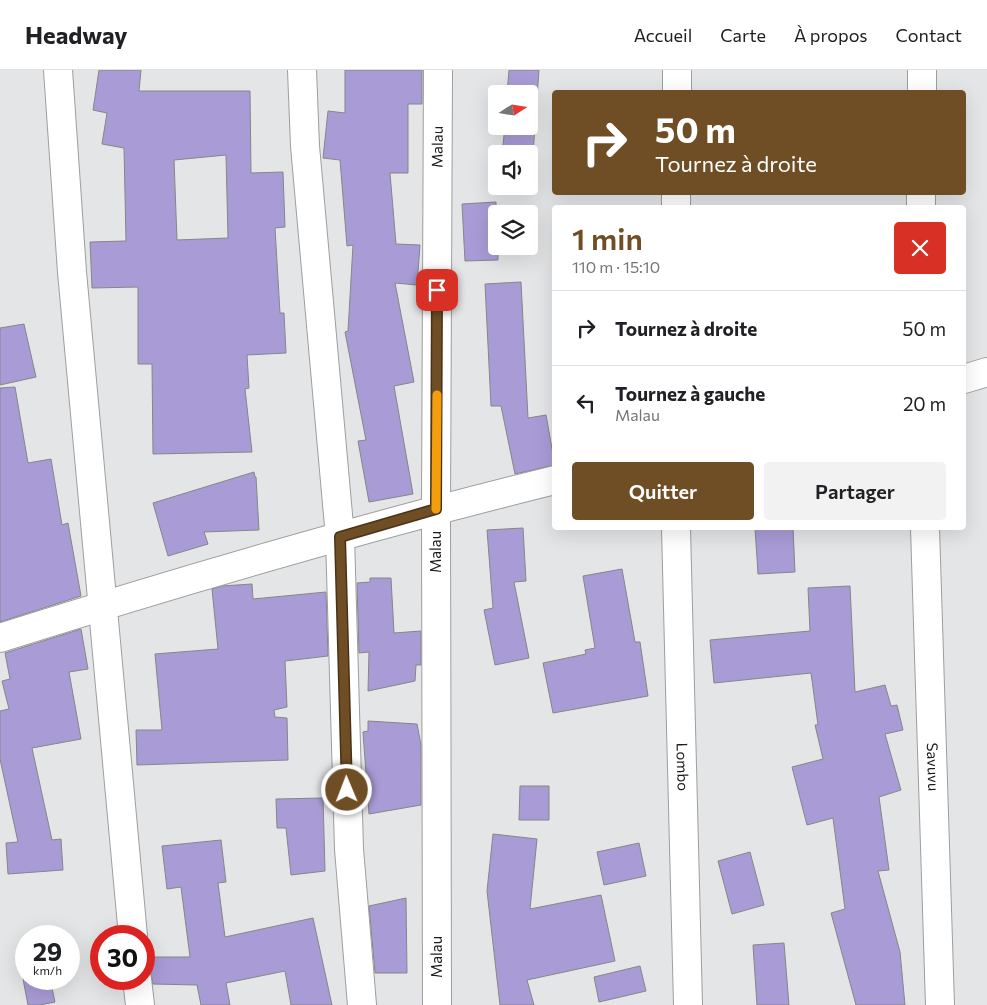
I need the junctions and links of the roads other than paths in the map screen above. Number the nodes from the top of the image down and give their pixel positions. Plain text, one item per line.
1 (58, 70) edge
2 (302, 70) edge
3 (438, 70) edge
4 (677, 70) edge
5 (922, 70) edge
6 (676, 90) edge
7 (922, 90) edge
8 (987, 372) edge
9 (966, 378) edge
10 (552, 481) edge
11 (436, 509) junction
12 (676, 530) edge
13 (925, 530) edge
14 (340, 537) junction
15 (103, 605) junction
16 (0, 638) edge
17 (132, 925) edge
18 (138, 990) edge
19 (140, 1005) edge
20 (362, 1005) edge
21 (437, 1005) edge
22 (688, 1005) edge
23 (940, 1005) edge

1 - 15 street
2 - 14 street
3 - 11 street, Malau
4 - 6 street
5 - 7 street
8 - 9 street
10 - 11 street
11 - 14 street
11 - 21 street, Malau
12 - 22 street, Lombo
13 - 23 street, Savuvu
14 - 15 street
14 - 20 street
15 - 16 street
15 - 17 street
18 - 19 street

